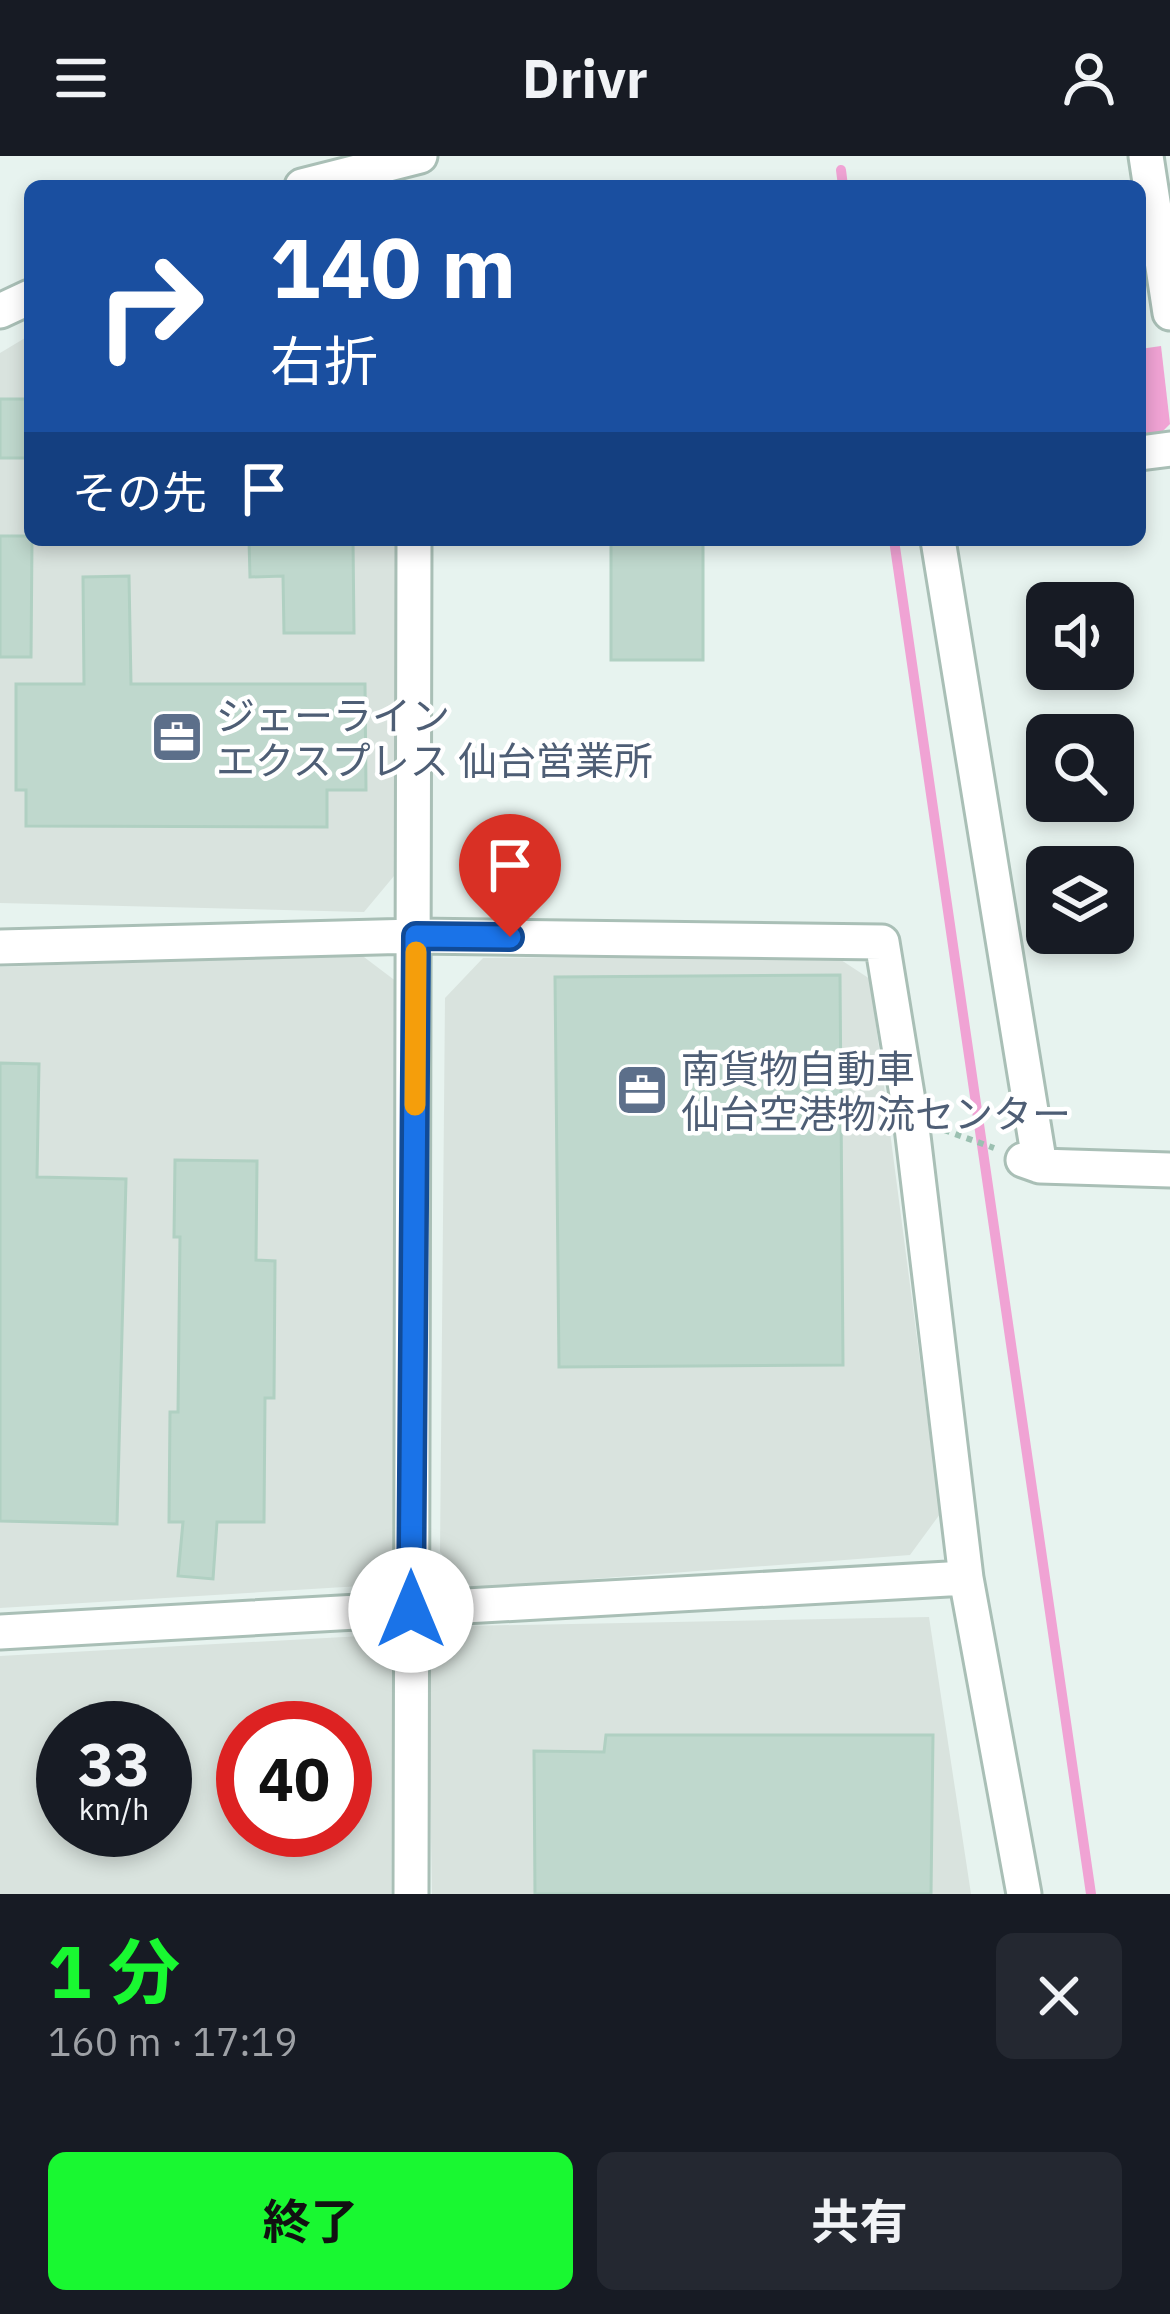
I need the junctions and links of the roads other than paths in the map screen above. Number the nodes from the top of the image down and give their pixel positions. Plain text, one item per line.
1 (1146, 156) edge
2 (416, 157) edge
3 (326, 180) edge
4 (1170, 313) edge
5 (414, 546) edge
6 (939, 546) edge
7 (416, 936) junction
8 (0, 947) edge
9 (1170, 1170) edge
10 (966, 1578) junction
11 (411, 1610) junction
12 (0, 1632) edge
13 (411, 1894) edge
14 (1024, 1894) edge

1 - 4 street
2 - 3 street
5 - 7 street
6 - 9 street
7 - 8 street
7 - 10 street
7 - 11 street
10 - 11 street
10 - 14 street
11 - 12 street
11 - 13 street

